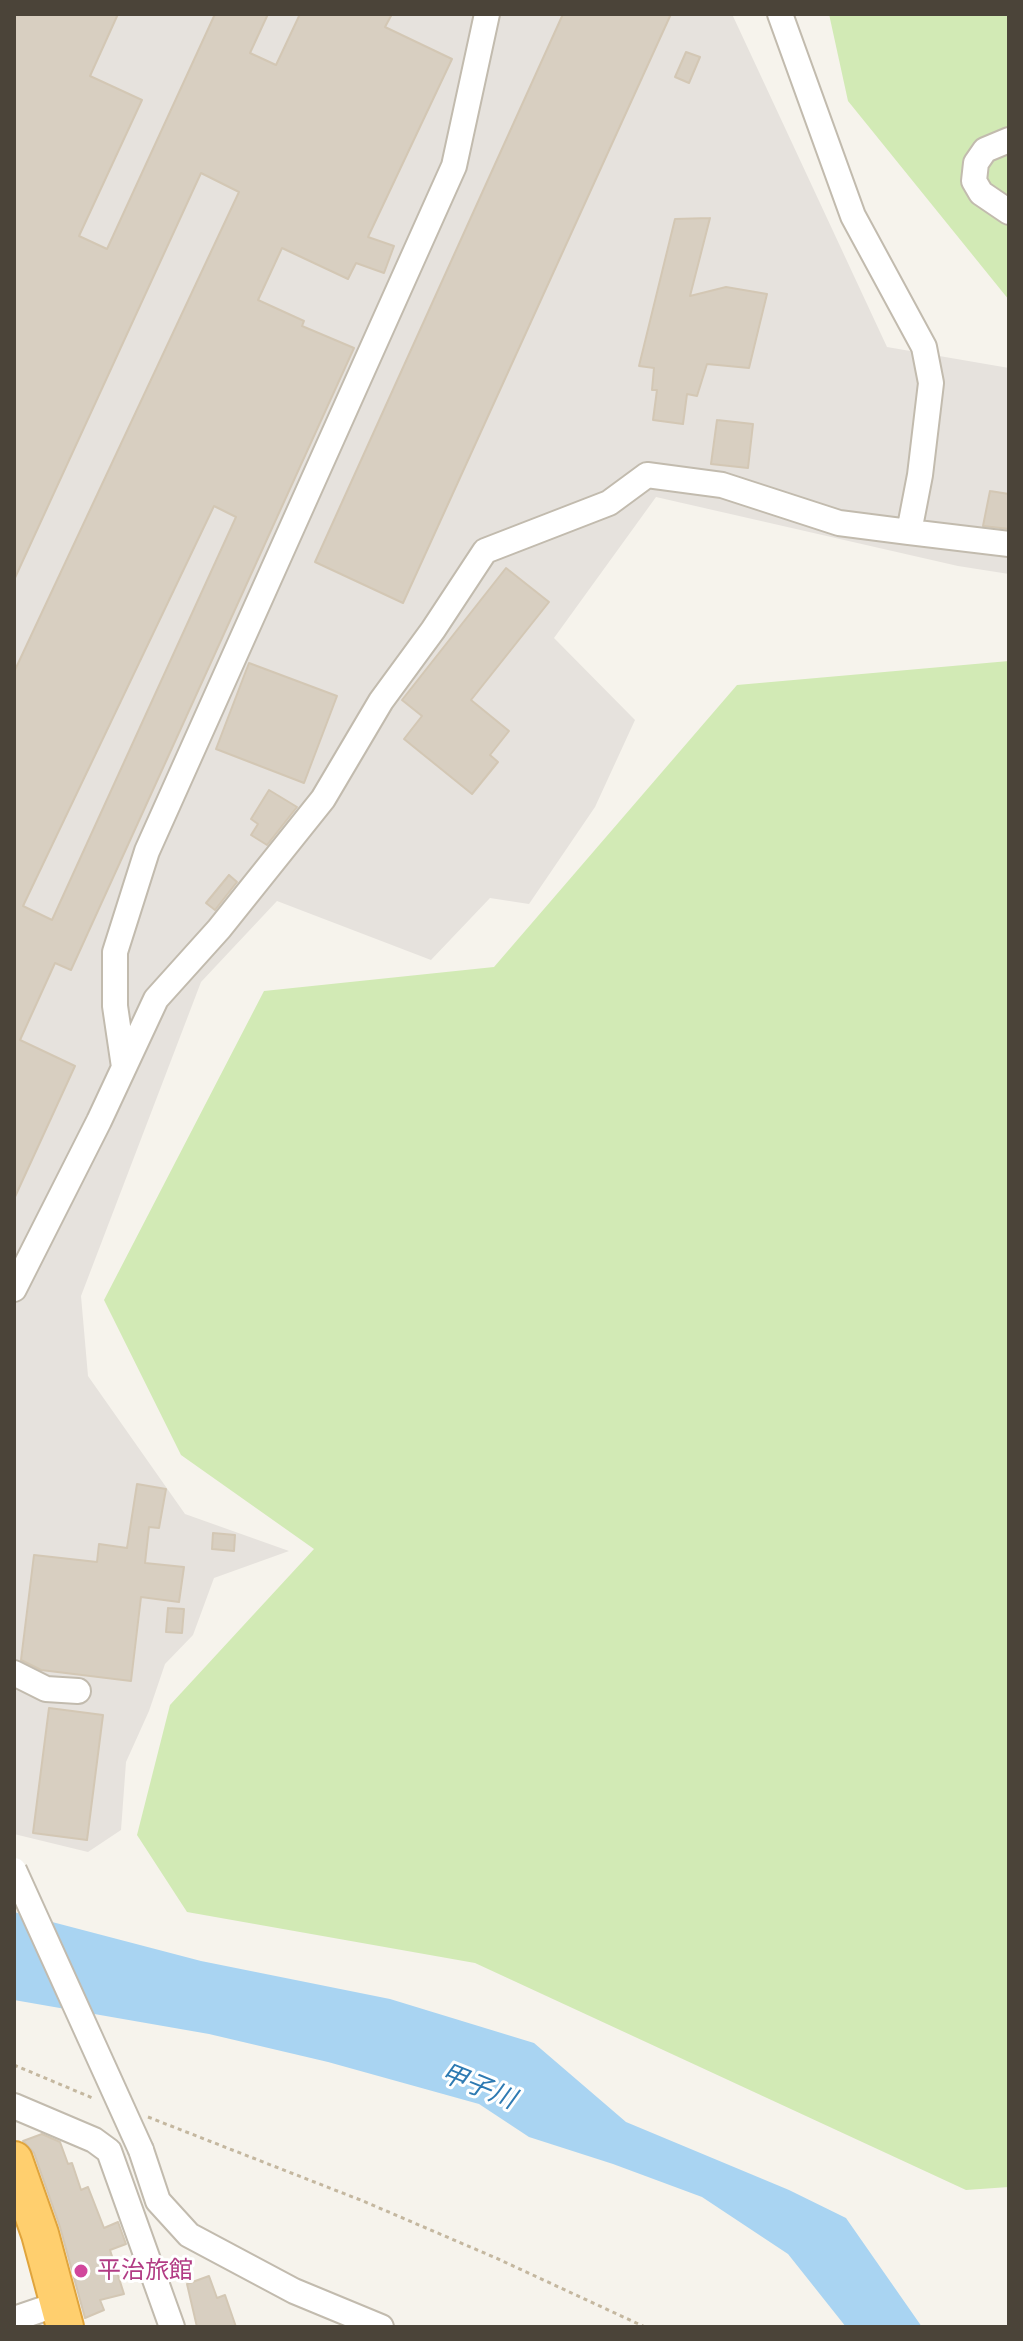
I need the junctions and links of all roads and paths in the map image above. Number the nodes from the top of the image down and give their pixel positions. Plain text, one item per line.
1 (487, 14) edge
2 (780, 14) edge
3 (1009, 140) edge
4 (1009, 212) edge
5 (909, 532) junction
6 (1009, 544) edge
7 (124, 1067) junction
8 (14, 1289) edge
9 (14, 1673) edge
10 (78, 1691) dead end
11 (14, 1870) edge
12 (14, 2065) edge
13 (105, 2102) dead end
14 (14, 2106) edge
15 (146, 2117) dead end
16 (14, 2160) edge
17 (14, 2214) edge
18 (62, 2316) edge
19 (14, 2319) edge
20 (172, 2327) edge
21 (381, 2327) edge
22 (645, 2327) edge

1 - 7 street
2 - 5 street
3 - 4 street
5 - 6 street
5 - 7 street
7 - 8 street
9 - 10 street
11 - 21 street, bridge
12 - 13 path
14 - 20 street
15 - 22 path
16 - 18 highway
17 - 18 highway
18 - 19 street

